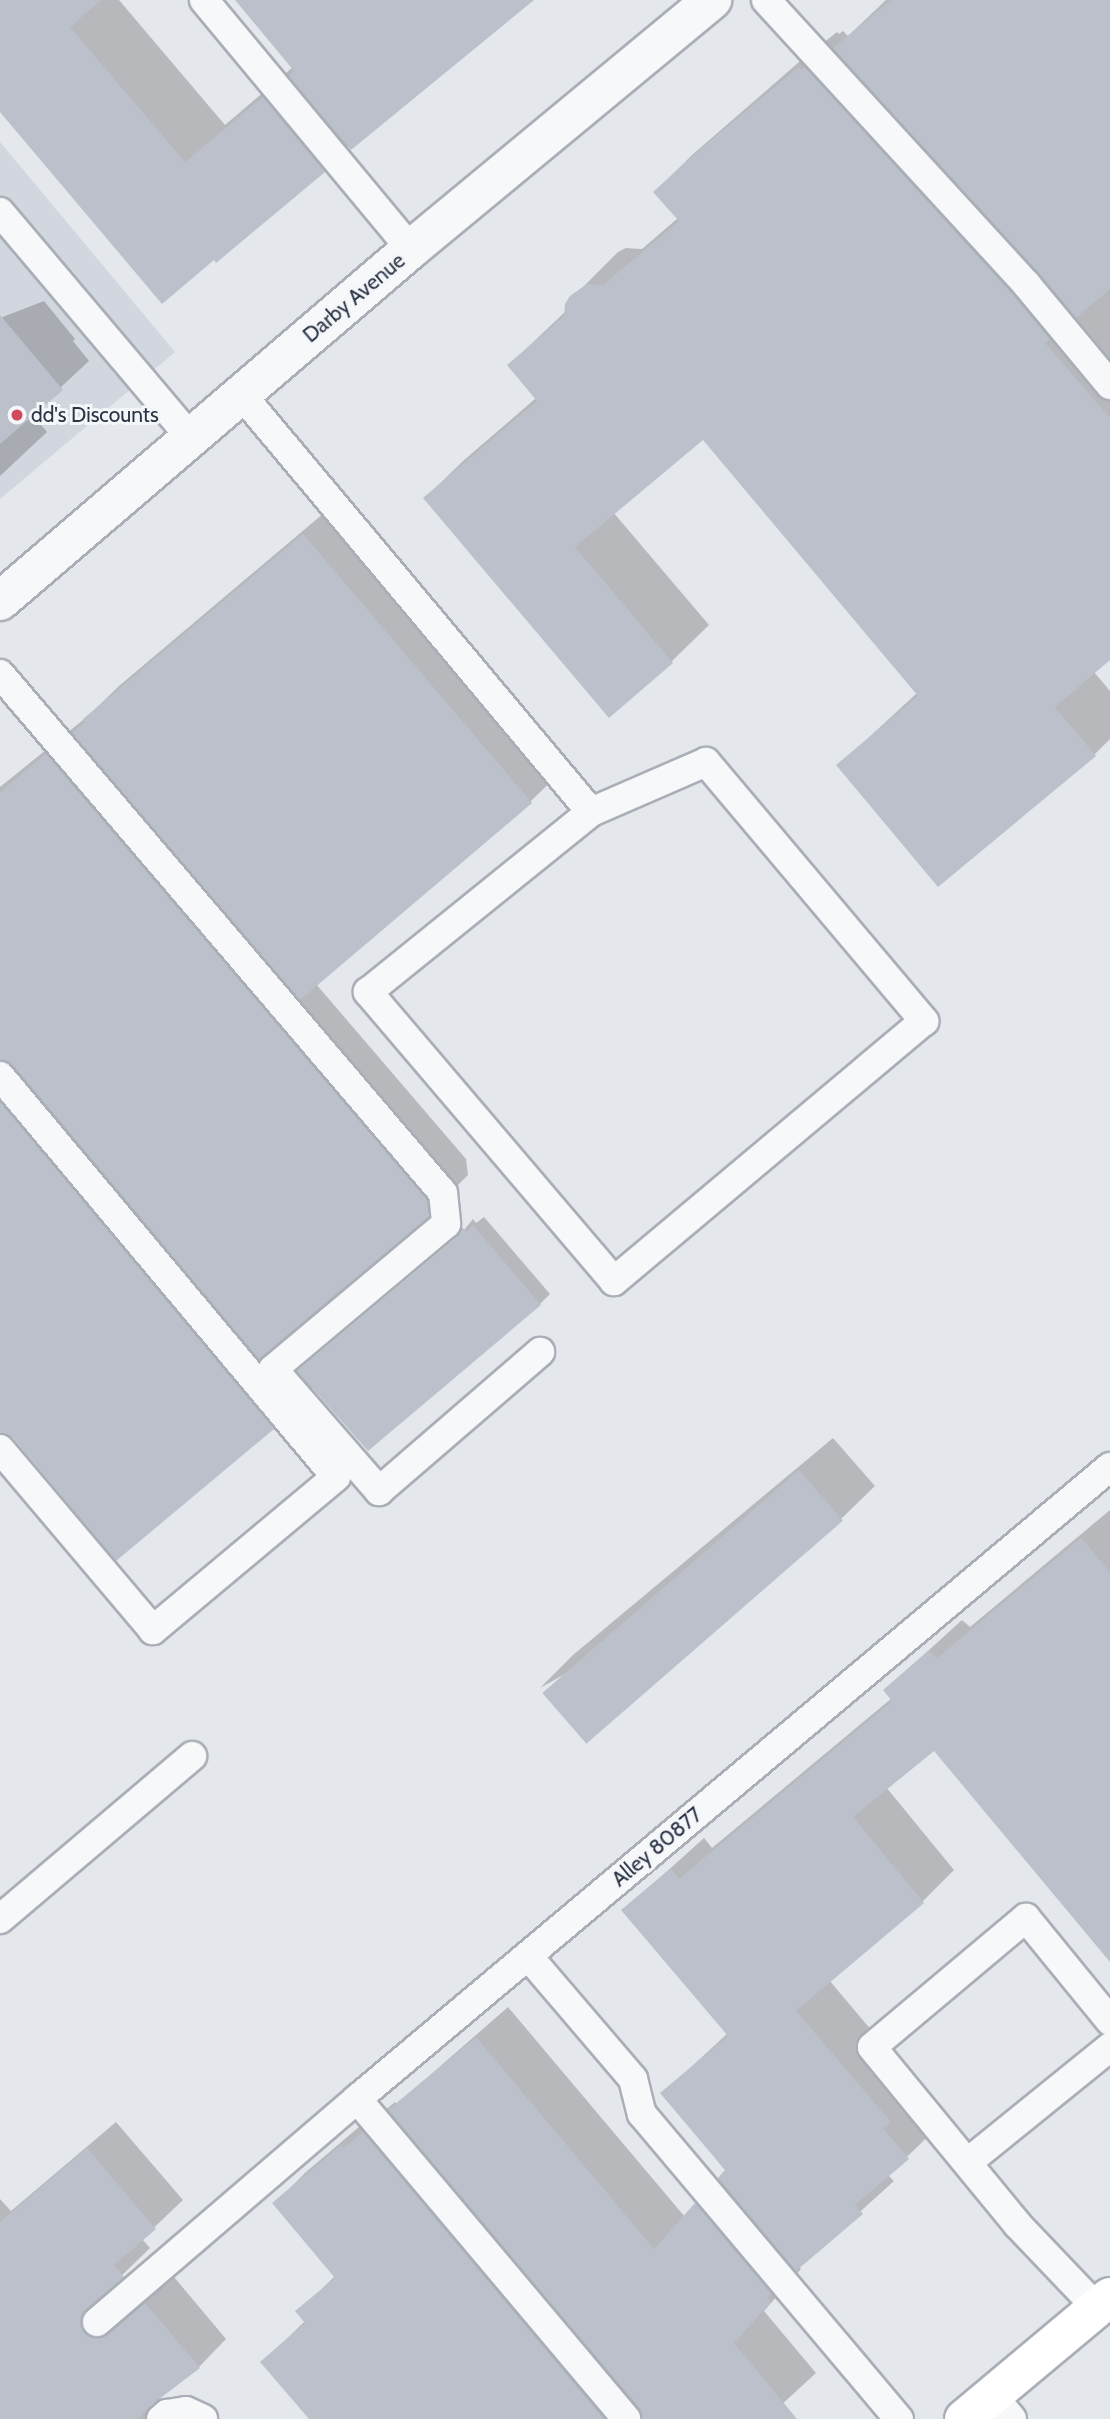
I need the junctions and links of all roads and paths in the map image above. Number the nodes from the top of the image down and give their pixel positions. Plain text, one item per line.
1 (204, 0) edge
2 (712, 0) edge
3 (766, 0) edge
4 (0, 212) edge
5 (411, 249) junction
6 (1110, 385) edge
7 (241, 394) junction
8 (190, 437) junction
9 (0, 601) edge
10 (0, 674) edge
11 (591, 812) junction
12 (0, 1076) edge
13 (540, 1352) dead end
14 (0, 1449) edge
15 (1110, 1467) edge
16 (192, 1756) dead end
17 (0, 1919) edge
18 (527, 1955) junction
19 (1110, 2021) edge
20 (1110, 2047) edge
21 (357, 2099) junction
22 (968, 2162) junction
23 (1103, 2303) edge
24 (97, 2322) dead end
25 (989, 2411) edge
26 (161, 2419) edge
27 (203, 2419) edge
28 (625, 2419) edge
29 (899, 2419) edge

1 - 5 lane
2 - 5 street, Darby Avenue
3 - 6 lane
4 - 8 lane
5 - 7 street, Darby Avenue
7 - 8 street, Darby Avenue
7 - 11 lane
8 - 9 street, Darby Avenue
10 - 13 lane
11 - 11 lane
12 - 14 lane
15 - 18 lane, Alley 80877
16 - 17 lane
18 - 21 lane, Alley 80877
18 - 29 lane
19 - 22 lane
20 - 22 lane
21 - 24 lane, Alley 80877
21 - 28 lane
22 - 23 lane
23 - 25 main road
26 - 27 lane

